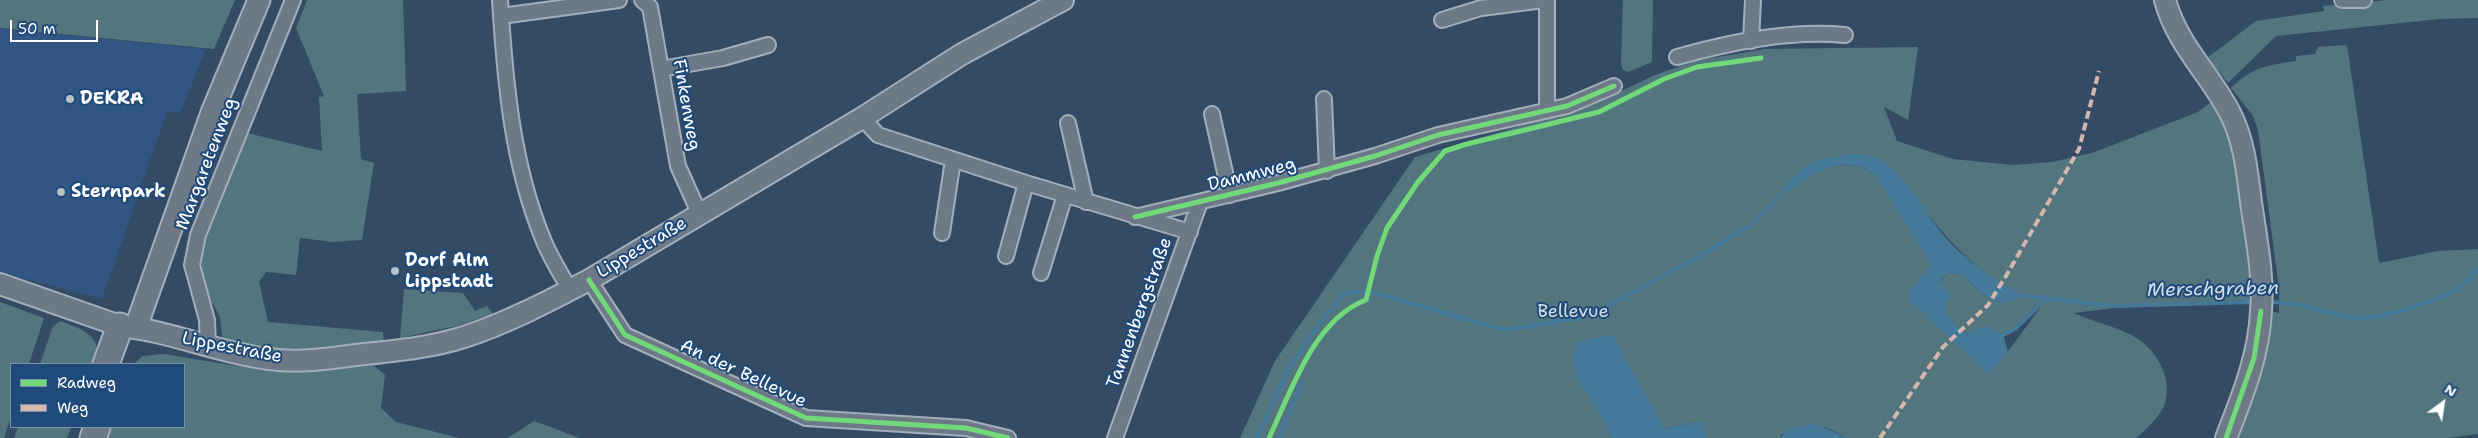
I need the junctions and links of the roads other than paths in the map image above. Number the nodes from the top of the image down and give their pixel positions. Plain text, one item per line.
1 (247, 0) edge
2 (259, 0) edge
3 (293, 0) edge
4 (500, 0) edge
5 (619, 0) edge
6 (642, 0) edge
7 (1063, 0) edge
8 (1546, 0) edge
9 (1753, 0) edge
10 (2165, 0) edge
11 (2342, 0) edge
12 (2364, 0) edge
13 (501, 16) junction
14 (1442, 20) dead end
15 (1845, 35) dead end
16 (1752, 41) junction
17 (768, 46) dead end
18 (1677, 57) dead end
19 (661, 69) junction
20 (1614, 86) dead end
21 (1324, 99) dead end
22 (1547, 110) junction
23 (1212, 114) dead end
24 (862, 118) junction
25 (1068, 123) dead end
26 (953, 160) junction
27 (1327, 171) junction
28 (1026, 183) junction
29 (1065, 195) junction
30 (1230, 195) junction
31 (1086, 202) junction
32 (1200, 202) junction
33 (700, 215) junction
34 (1135, 217) junction
35 (1190, 232) junction
36 (942, 233) dead end
37 (1006, 256) dead end
38 (1040, 273) dead end
39 (589, 280) junction
40 (0, 284) edge
41 (570, 290) junction
42 (128, 327) junction
43 (208, 347) junction
44 (107, 363) edge
45 (122, 363) edge
46 (1008, 438) edge
47 (1115, 438) edge
48 (2226, 438) edge

1 - 42 main road
2 - 42 main road
3 - 43 street, Margaretenweg
4 - 13 street
5 - 13 street
6 - 19 street, Finkenweg
7 - 24 main road, Lippestraße
8 - 14 street
8 - 22 street
9 - 16 street
10 - 48 main road
11 - 12 street
13 - 41 street
15 - 16 street
16 - 18 street
17 - 19 street
19 - 33 street, Finkenweg
20 - 22 street, Dammweg
21 - 27 street
22 - 27 street, Dammweg
23 - 30 street, Dammweg
24 - 26 street
24 - 33 main road, Lippestraße
25 - 31 street
26 - 28 street
26 - 36 street
27 - 30 street, Dammweg
28 - 29 street
28 - 37 street
29 - 31 street
29 - 38 street
30 - 32 street, Dammweg
31 - 34 street
32 - 34 street, Dammweg
32 - 35 street, Tannenbergstraße
33 - 39 main road, Lippestraße
34 - 35 street
35 - 47 street, Tannenbergstraße
39 - 41 main road, Lippestraße
39 - 46 street, An der Bellevue
40 - 42 main road, Lippestraße
41 - 43 main road, Lippestraße
42 - 43 main road, Lippestraße
42 - 44 highway
42 - 45 highway

